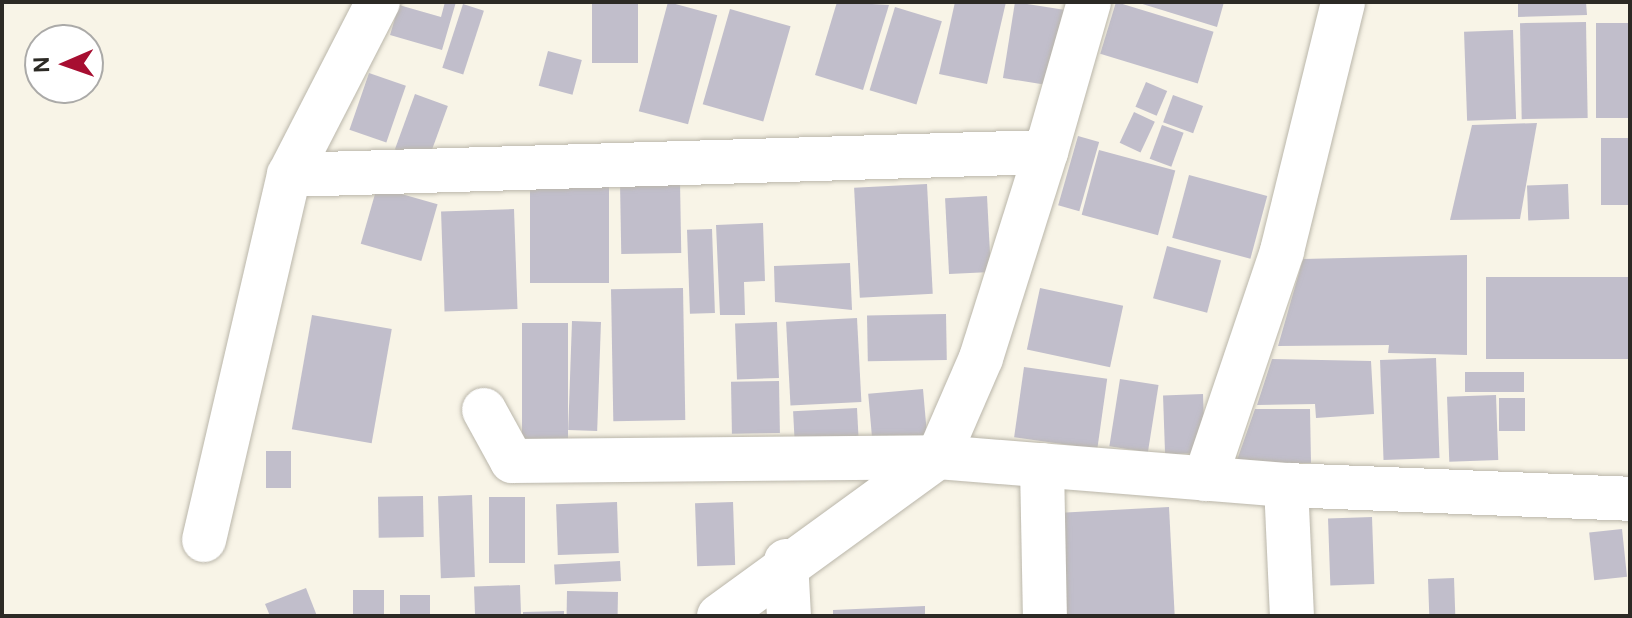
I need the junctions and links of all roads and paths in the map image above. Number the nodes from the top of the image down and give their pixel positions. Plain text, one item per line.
1 (378, 2) edge
2 (1089, 2) edge
3 (1343, 2) edge
4 (1046, 152) junction
5 (289, 175) junction
6 (484, 410) dead end
7 (938, 457) junction
8 (1042, 465) junction
9 (1205, 479) junction
10 (1286, 485) junction
11 (1630, 499) edge
12 (204, 540) dead end
13 (786, 561) junction
14 (719, 616) edge
15 (789, 616) edge
16 (1045, 616) edge
17 (1292, 616) edge

1 - 5 street
2 - 4 street
3 - 9 street
4 - 5 street
4 - 7 street
5 - 12 street
6 - 7 street
7 - 8 street
7 - 13 street
8 - 9 street
8 - 16 street
9 - 10 street
10 - 11 street
10 - 17 street
13 - 14 street
13 - 15 street

